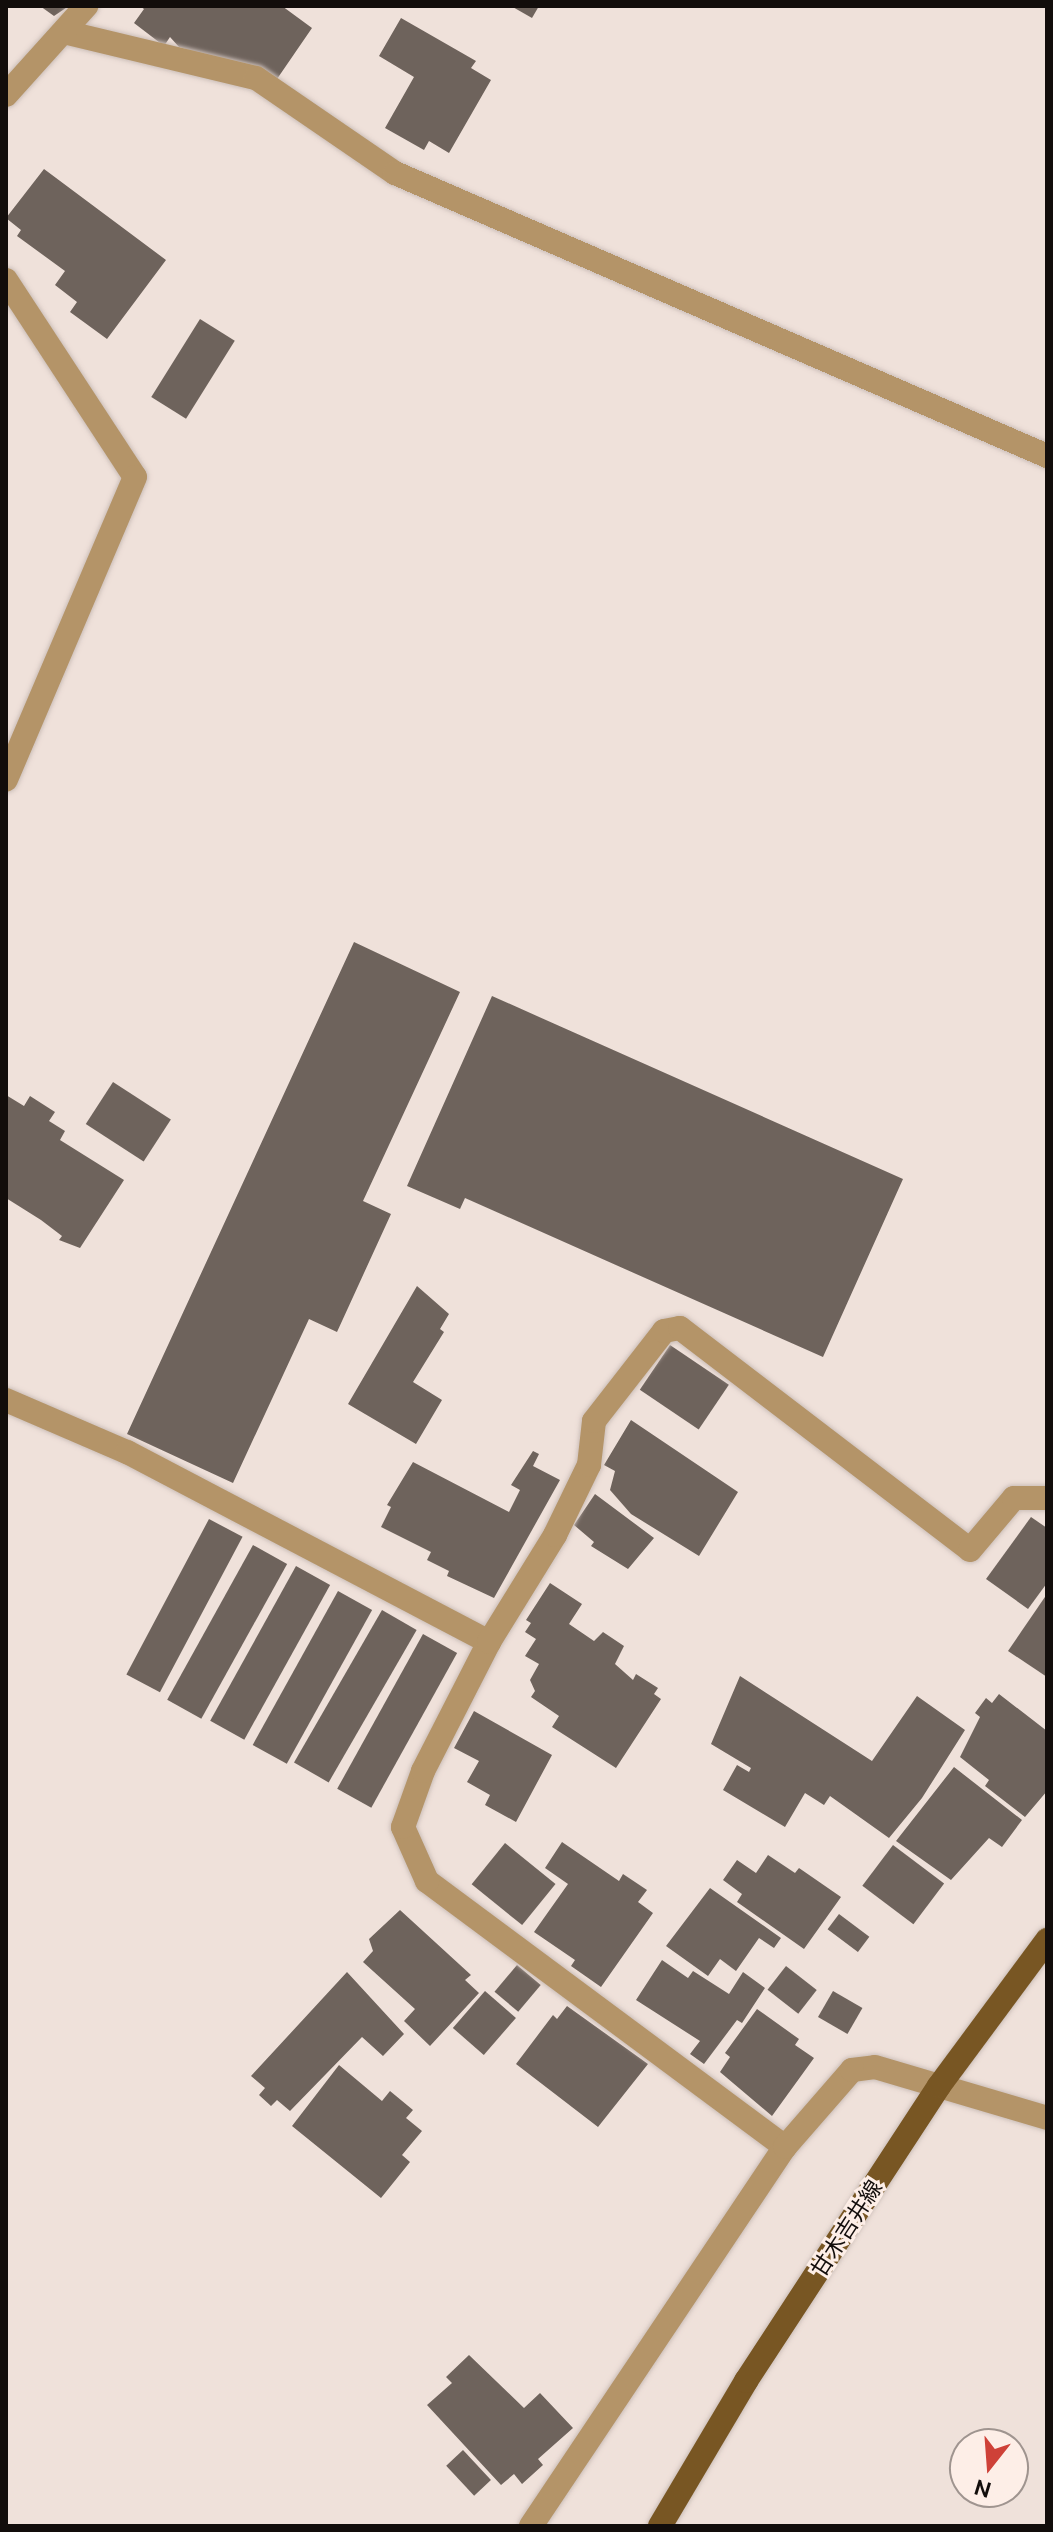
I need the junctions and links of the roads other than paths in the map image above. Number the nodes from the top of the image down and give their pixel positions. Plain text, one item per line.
1 (86, 6) edge
2 (64, 32) junction
3 (6, 95) edge
4 (6, 280) edge
5 (1047, 456) edge
6 (6, 780) edge
7 (6, 1400) edge
8 (1047, 1498) edge
9 (489, 1642) junction
10 (1047, 1940) edge
11 (939, 2086) junction
12 (1047, 2118) edge
13 (785, 2147) junction
14 (531, 2526) edge
15 (660, 2526) edge

1 - 2 street
2 - 3 street
2 - 5 street
4 - 6 street
7 - 9 street
8 - 9 street
9 - 13 street
10 - 11 main road, 甘木吉井線
11 - 12 street
11 - 13 street
11 - 15 main road, 甘木吉井線
13 - 14 street

